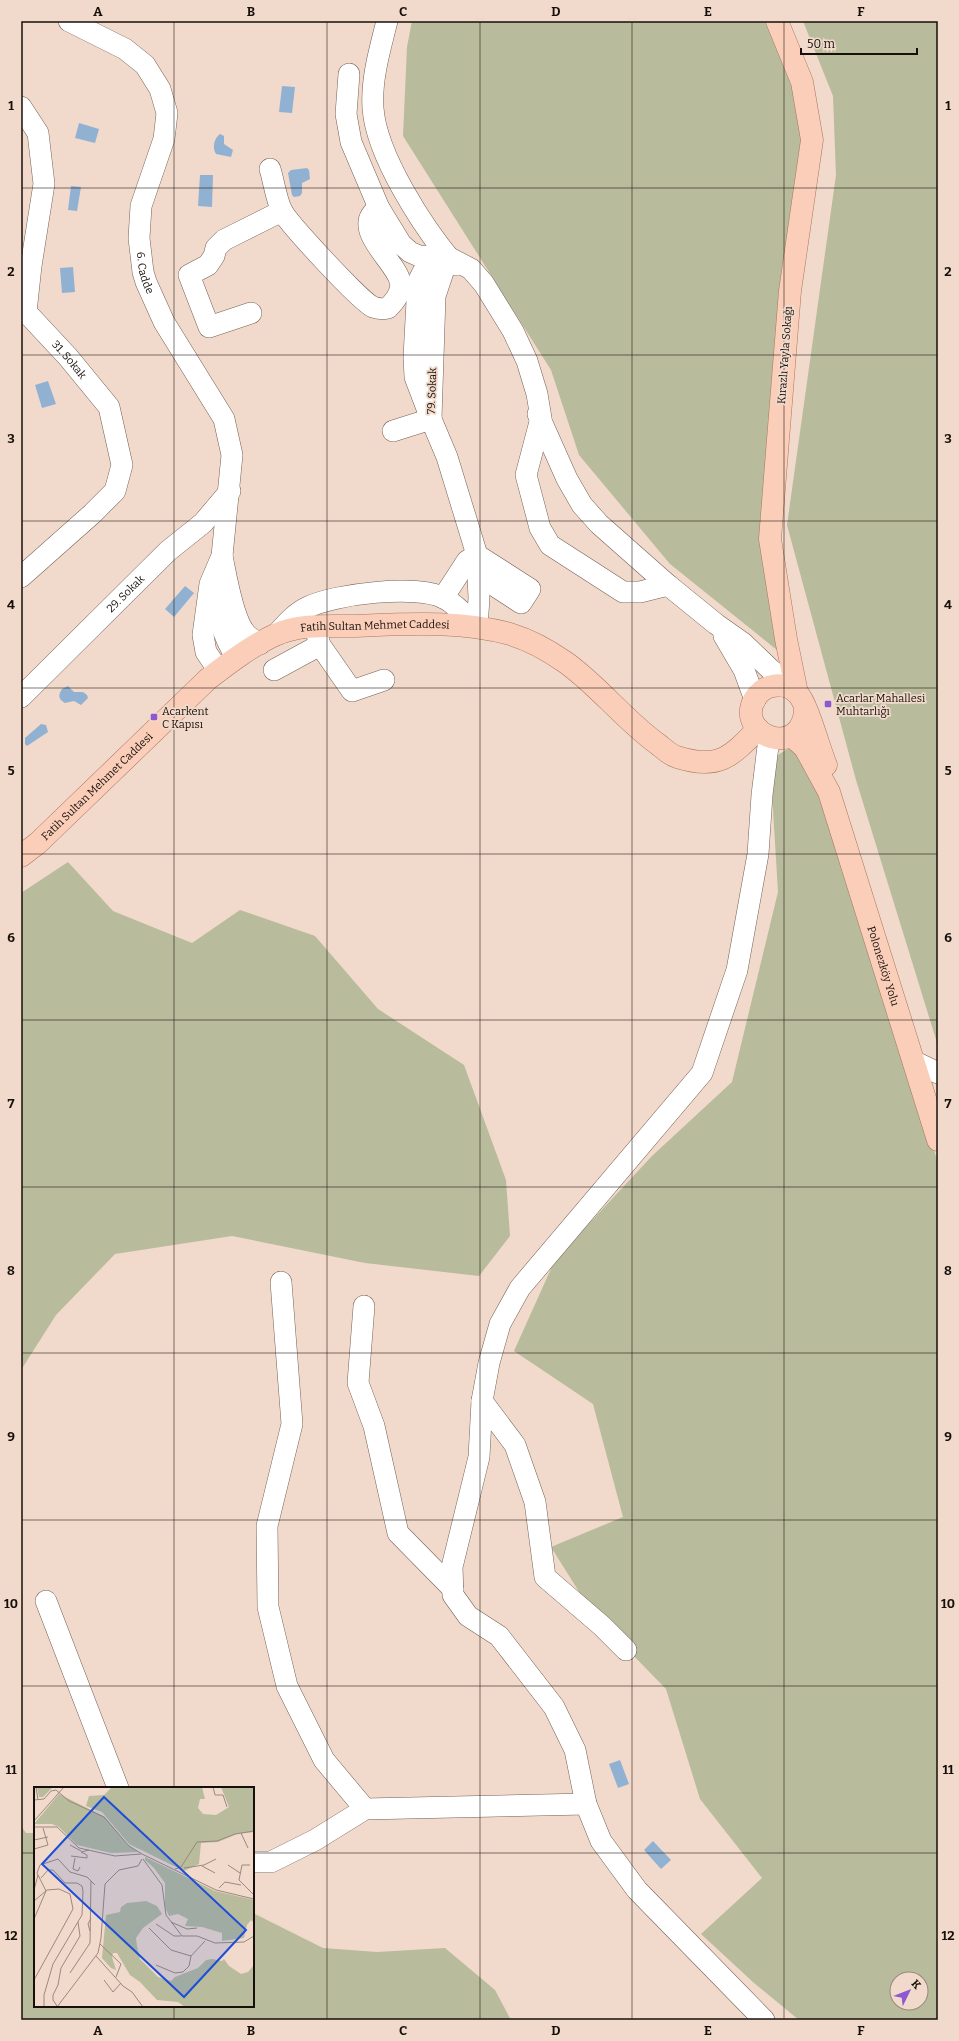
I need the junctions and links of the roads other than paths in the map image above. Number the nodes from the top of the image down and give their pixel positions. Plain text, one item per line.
1 (69, 21) edge
2 (387, 21) edge
3 (777, 21) edge
4 (349, 74) dead end
5 (21, 107) edge
6 (270, 169) dead end
7 (379, 208) junction
8 (282, 211) junction
9 (448, 257) junction
10 (251, 313) dead end
11 (540, 418) junction
12 (431, 420) junction
13 (393, 431) dead end
14 (230, 491) junction
15 (222, 556) junction
16 (477, 565) junction
17 (21, 577) edge
18 (668, 585) junction
19 (443, 598) junction
20 (716, 624) junction
21 (476, 627) junction
22 (317, 636) junction
23 (268, 639) junction
24 (236, 657) junction
25 (274, 670) dead end
26 (219, 671) junction
27 (384, 680) dead end
28 (21, 697) edge
29 (755, 700) junction
30 (801, 701) junction
31 (764, 734) junction
32 (792, 736) junction
33 (829, 792) junction
34 (21, 856) edge
35 (913, 1061) junction
36 (938, 1073) edge
37 (934, 1111) edge
38 (937, 1136) edge
39 (281, 1282) dead end
40 (364, 1306) dead end
41 (482, 1401) junction
42 (452, 1588) junction
43 (46, 1601) dead end
44 (626, 1650) dead end
45 (118, 1787) edge
46 (586, 1804) junction
47 (365, 1808) junction
48 (254, 1862) edge
49 (764, 2020) edge

1 - 14 street, 6. Cadde
2 - 9 street
3 - 30 main road, Kırazlı Yayla Sokağı
4 - 7 street
5 - 17 street, 31. Sokak
6 - 8 street
7 - 8 street
7 - 9 street
8 - 10 street
9 - 11 street
9 - 12 street, 79. Sokak
11 - 18 street
11 - 18 street
12 - 13 street
12 - 16 street, 79. Sokak
14 - 15 street, 6. Cadde
14 - 28 street, 29. Sokak
15 - 23 street
15 - 24 street
15 - 26 street
16 - 19 street
16 - 21 street, 79. Sokak
18 - 20 street
19 - 21 street
19 - 23 street
20 - 29 street
20 - 30 street
21 - 22 main road, Fatih Sultan Mehmet Caddesi
21 - 31 main road, Fatih Sultan Mehmet Caddesi
22 - 23 main road, Fatih Sultan Mehmet Caddesi
22 - 25 street
22 - 27 street
23 - 24 main road, Fatih Sultan Mehmet Caddesi
24 - 26 main road, Fatih Sultan Mehmet Caddesi
26 - 34 main road, Fatih Sultan Mehmet Caddesi
29 - 30 main road
29 - 31 main road
30 - 32 main road
30 - 33 main road, Kırazlı Yayla Sokağı
31 - 32 main road
31 - 41 street
32 - 33 main road
33 - 35 main road, Polonezköy Yolu
35 - 36 street
35 - 37 main road, Polonezköy Yolu
37 - 38 main road, Polonezköy Yolu
39 - 47 street
40 - 42 street
41 - 42 street
41 - 44 street
42 - 46 street
43 - 45 street
46 - 47 street
46 - 49 street
47 - 48 street

